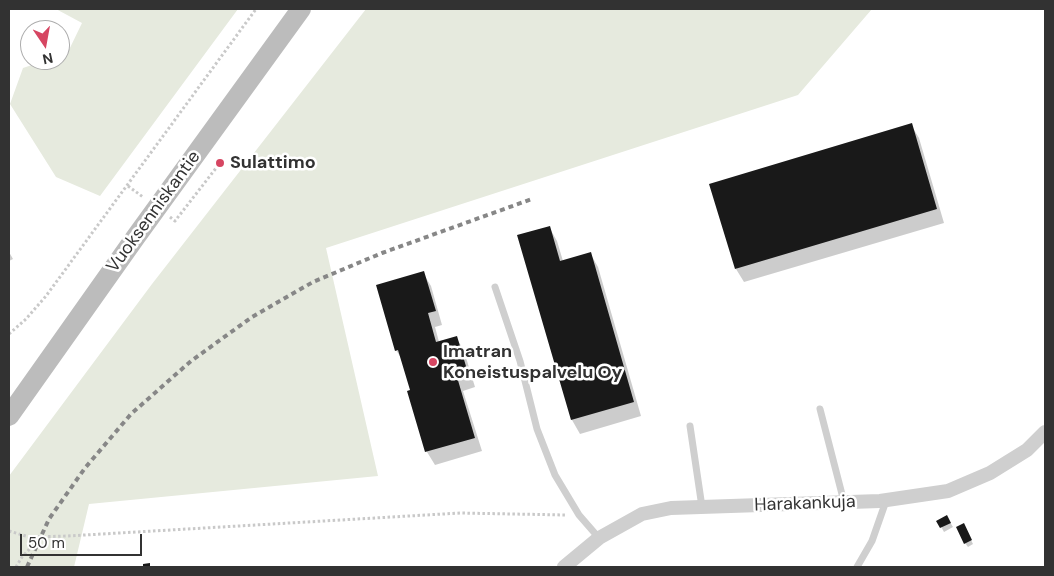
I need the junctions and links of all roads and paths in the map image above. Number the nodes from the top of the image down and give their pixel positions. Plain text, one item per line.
1 (256, 9) edge
2 (302, 9) edge
3 (495, 287) dead end
4 (9, 334) edge
5 (820, 409) dead end
6 (9, 416) edge
7 (690, 426) dead end
8 (1045, 432) edge
9 (886, 501) junction
10 (844, 502) junction
11 (702, 507) junction
12 (579, 515) junction
13 (9, 531) edge
14 (42, 537) junction
15 (599, 538) junction
16 (16, 567) edge
17 (564, 567) edge
18 (857, 567) edge

1 - 4 path
2 - 6 street, Vuoksenniskantie
3 - 12 lane
5 - 10 lane
7 - 11 lane
8 - 9 street, Harakankuja
9 - 10 street, Harakankuja
9 - 18 lane
10 - 11 street, Harakankuja
11 - 15 street, Harakankuja
12 - 14 path
12 - 15 lane
13 - 14 path
14 - 16 path
15 - 17 street, Harakankuja

